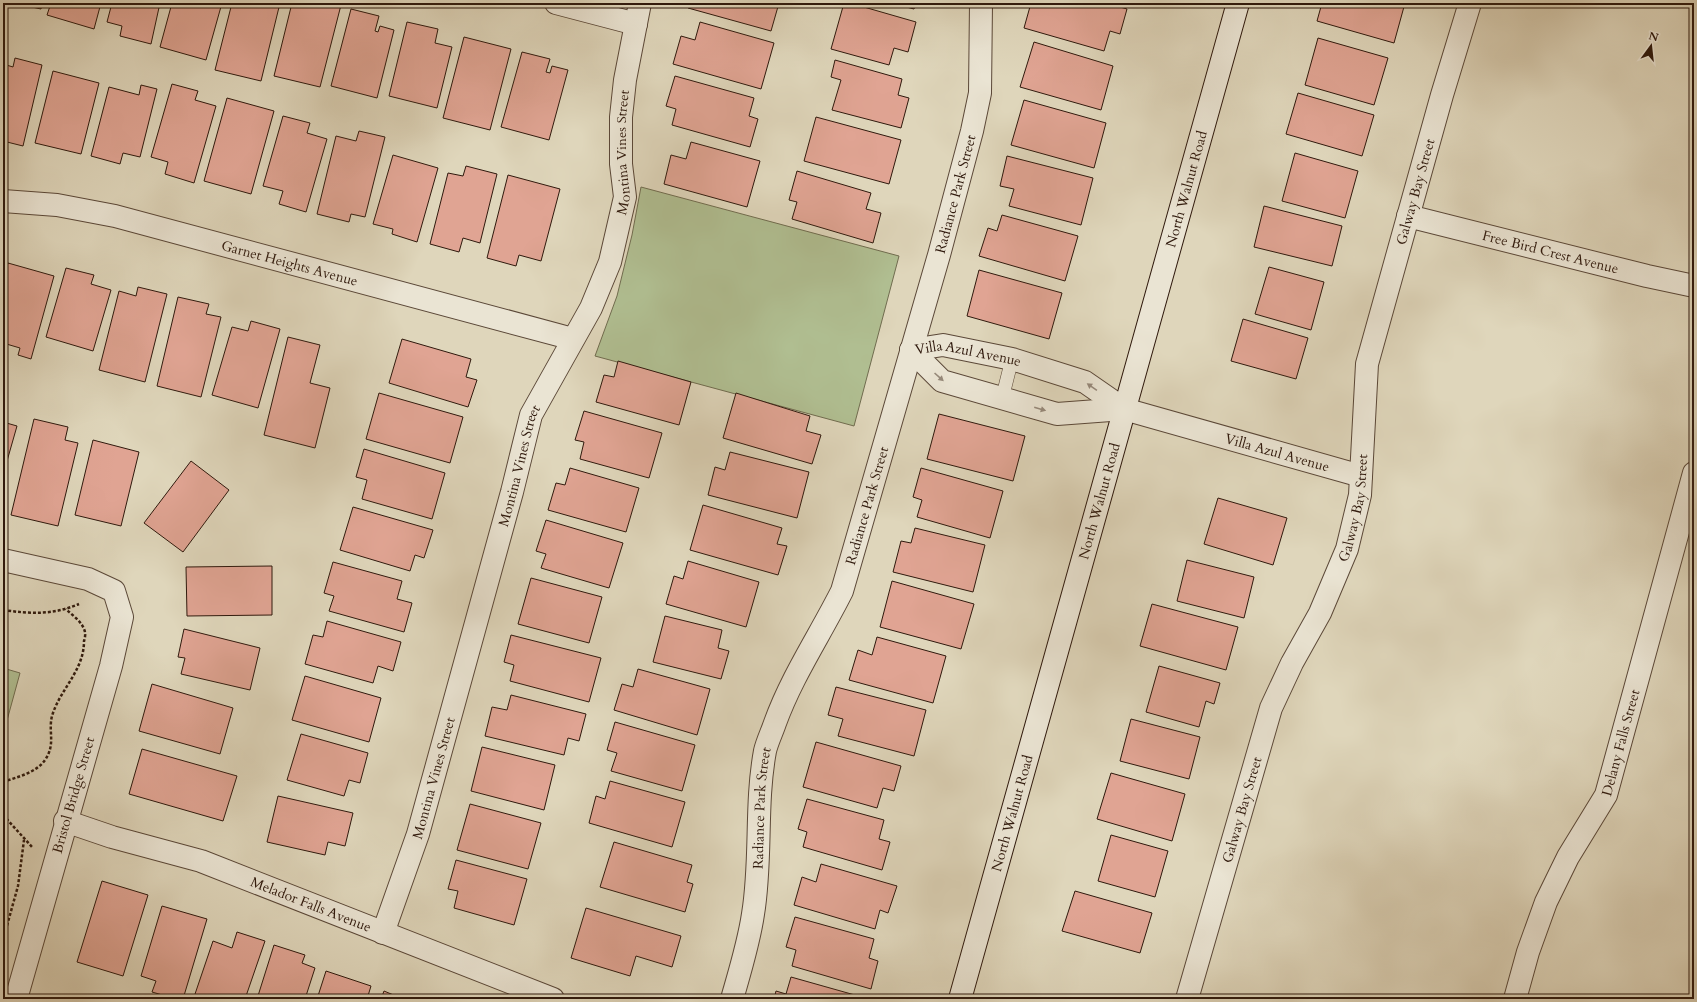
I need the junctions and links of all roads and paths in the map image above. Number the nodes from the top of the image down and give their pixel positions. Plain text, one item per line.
1 (556, 3) edge
2 (981, 3) edge
3 (1238, 3) edge
4 (1470, 3) edge
5 (638, 13) edge
6 (3, 201) edge
7 (1408, 216) junction
8 (1694, 286) edge
9 (573, 339) junction
10 (911, 350) junction
11 (1012, 359) junction
12 (1002, 399) junction
13 (1124, 410) junction
14 (1694, 473) edge
15 (1361, 476) junction
16 (3, 560) edge
17 (114, 590) junction
18 (66, 609) junction
19 (3, 610) edge
20 (3, 782) edge
21 (3, 815) edge
22 (65, 821) junction
23 (24, 840) junction
24 (53, 866) junction
25 (383, 933) junction
26 (3, 940) edge
27 (16, 999) edge
28 (553, 999) edge
29 (732, 999) edge
30 (960, 999) edge
31 (1187, 999) edge
32 (1515, 999) edge

1 - 5 street
2 - 10 street, Radiance Park Street
3 - 13 street, North Walnut Road
4 - 7 street, Galway Bay Street
5 - 9 street, Montina Vines Street
6 - 9 street, Garnet Heights Avenue
7 - 8 street, Free Bird Crest Avenue
7 - 15 street, Galway Bay Street
9 - 25 street, Montina Vines Street
10 - 11 street, Villa Azul Avenue
10 -> 12 street, Villa Azul Avenue
10 - 29 street, Radiance Park Street
11 - 12 lane
13 -> 11 street, Villa Azul Avenue
12 -> 13 street, Villa Azul Avenue
13 - 15 street, Villa Azul Avenue
13 - 30 street, North Walnut Road
14 - 32 street, Delany Falls Street
15 - 31 street, Galway Bay Street
16 - 17 street
17 - 18 path
17 - 22 street, Bristol Bridge Street
18 - 19 path
18 - 20 path
21 - 23 path
22 - 24 street, Bristol Bridge Street
22 - 25 street, Melador Falls Avenue
23 - 24 path
23 - 26 path
24 - 27 street, Bristol Bridge Street
25 - 28 street, Melador Falls Avenue

